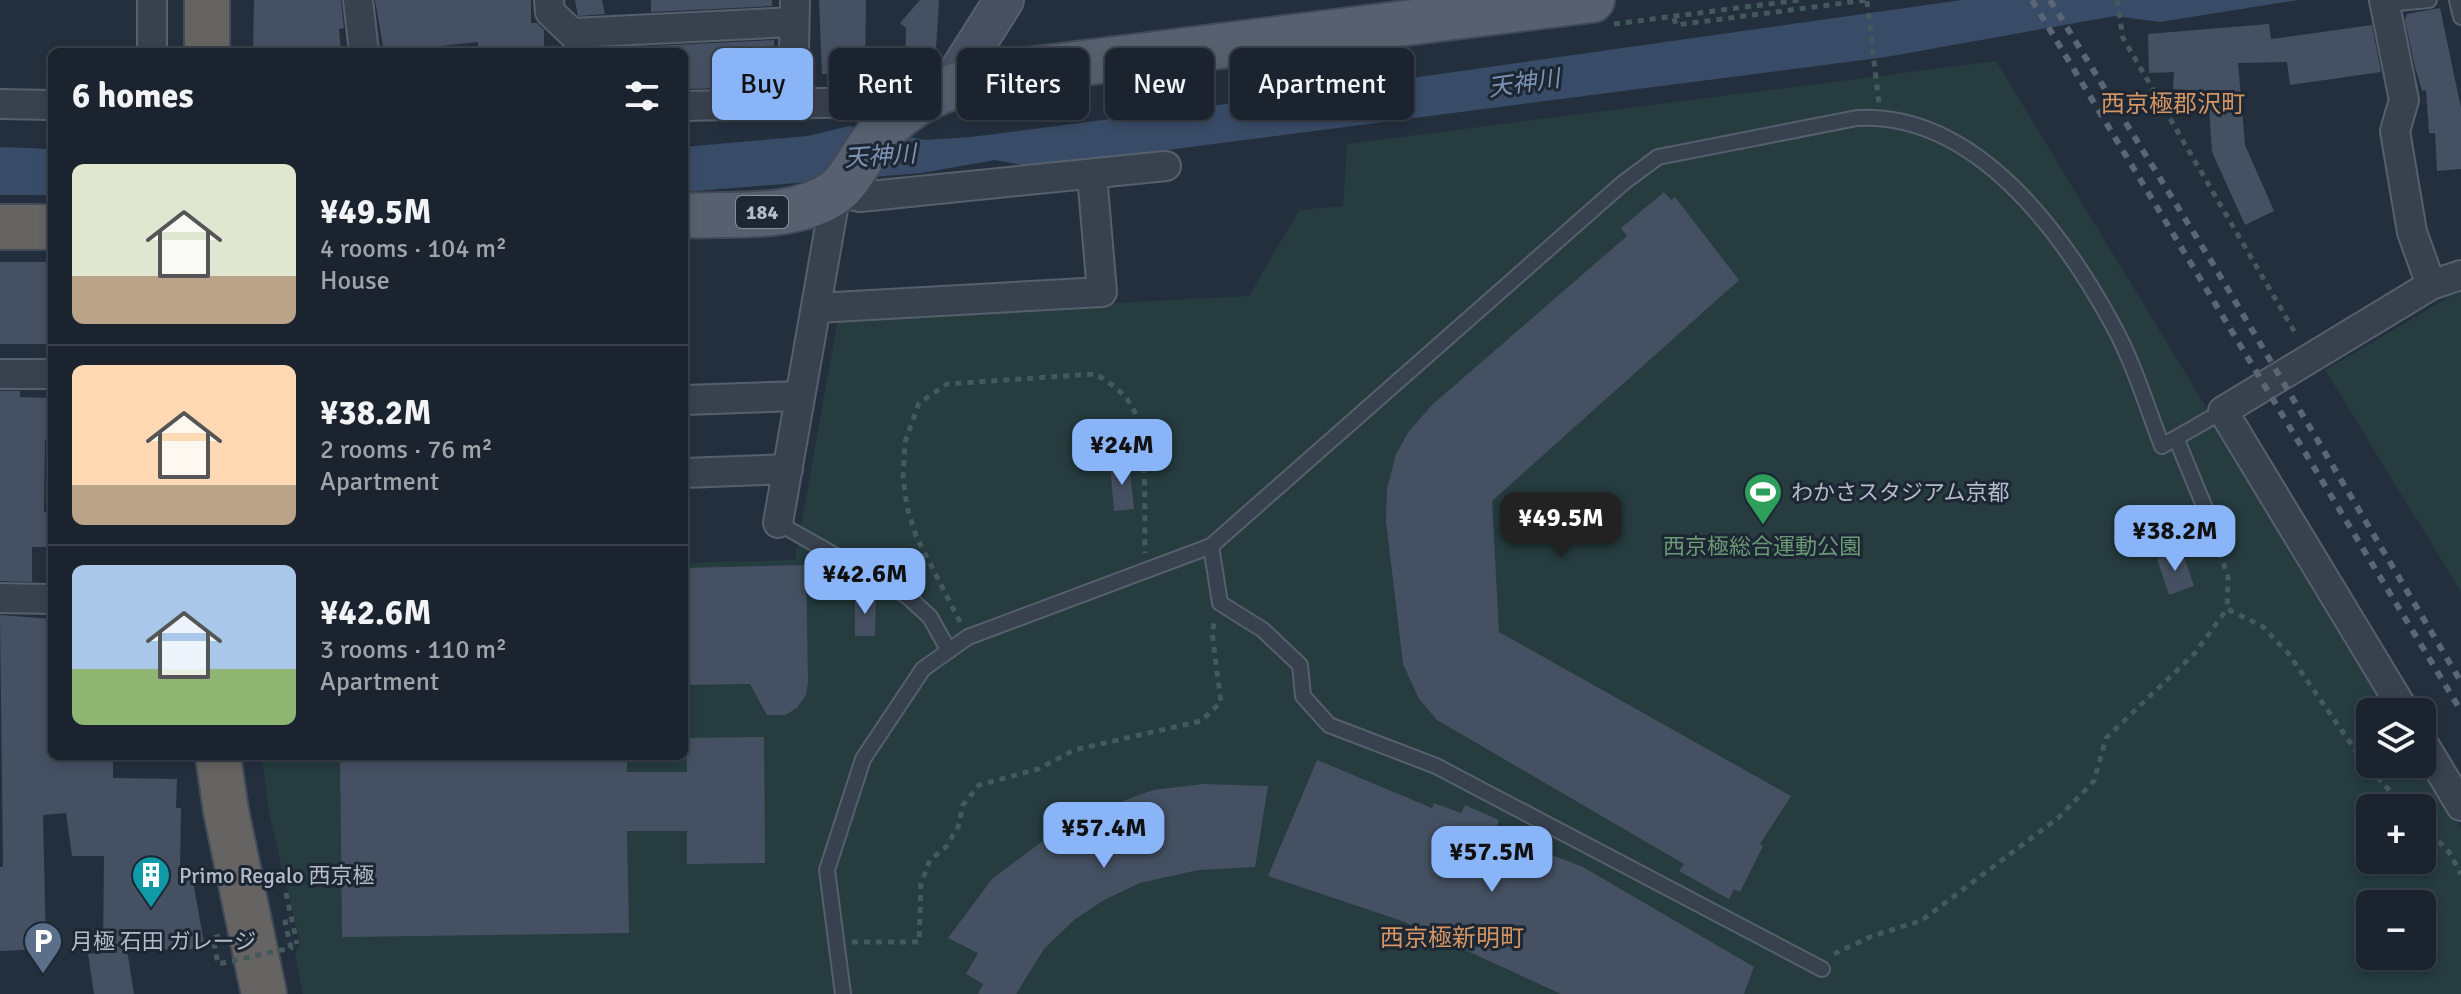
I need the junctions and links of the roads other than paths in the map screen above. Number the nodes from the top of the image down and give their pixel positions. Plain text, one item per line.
1 (152, 0) edge
2 (207, 0) edge
3 (358, 0) edge
4 (549, 0) edge
5 (1004, 0) edge
6 (2429, 0) edge
7 (2457, 0) edge
8 (2385, 1) edge
9 (1598, 8) edge
10 (1434, 10) edge
11 (794, 11) edge
12 (2461, 17) edge
13 (152, 48) edge
14 (207, 48) edge
15 (364, 48) edge
16 (794, 48) edge
17 (941, 84) edge
18 (941, 91) edge
19 (0, 104) edge
20 (48, 105) edge
21 (712, 105) edge
22 (688, 106) edge
23 (899, 120) edge
24 (1166, 166) dead end
25 (1092, 175) junction
26 (836, 192) junction
27 (688, 216) edge
28 (0, 227) edge
29 (48, 227) edge
30 (2461, 275) edge
31 (2431, 285) junction
32 (816, 308) junction
33 (0, 374) edge
34 (48, 374) edge
35 (800, 396) junction
36 (688, 400) edge
37 (2223, 411) junction
38 (2176, 438) junction
39 (788, 469) junction
40 (688, 473) edge
41 (2207, 513) road end
42 (778, 523) joint
43 (1211, 546) junction
44 (0, 598) edge
45 (48, 599) edge
46 (949, 651) junction
47 (2397, 698) edge
48 (219, 760) edge
49 (2436, 764) edge
50 (2461, 806) edge
51 (1822, 969) road end
52 (264, 994) edge
53 (843, 994) edge

1 - 13 street
2 - 14 highway
3 - 15 street
4 - 11 street
5 - 17 main road
6 - 8 lane
7 - 12 lane
8 - 31 street
9 - 10 main road
10 - 18 main road
11 - 16 street
19 - 20 street
21 - 22 street
23 - 26 main road, 184
24 - 25 street
25 - 26 street
25 - 32 street
26 - 27 main road, 184
26 - 32 street
28 - 29 highway
30 - 31 street
31 - 37 street
32 - 35 street
33 - 34 street
35 - 36 street
35 - 39 street
37 - 38 lane
37 - 47 street
38 - 41 lane
38 - 43 lane
39 - 40 street
39 - 42 street
42 - 46 lane
43 - 46 lane
43 - 51 lane
44 - 45 street
46 - 53 lane
48 - 52 highway
49 - 50 street

